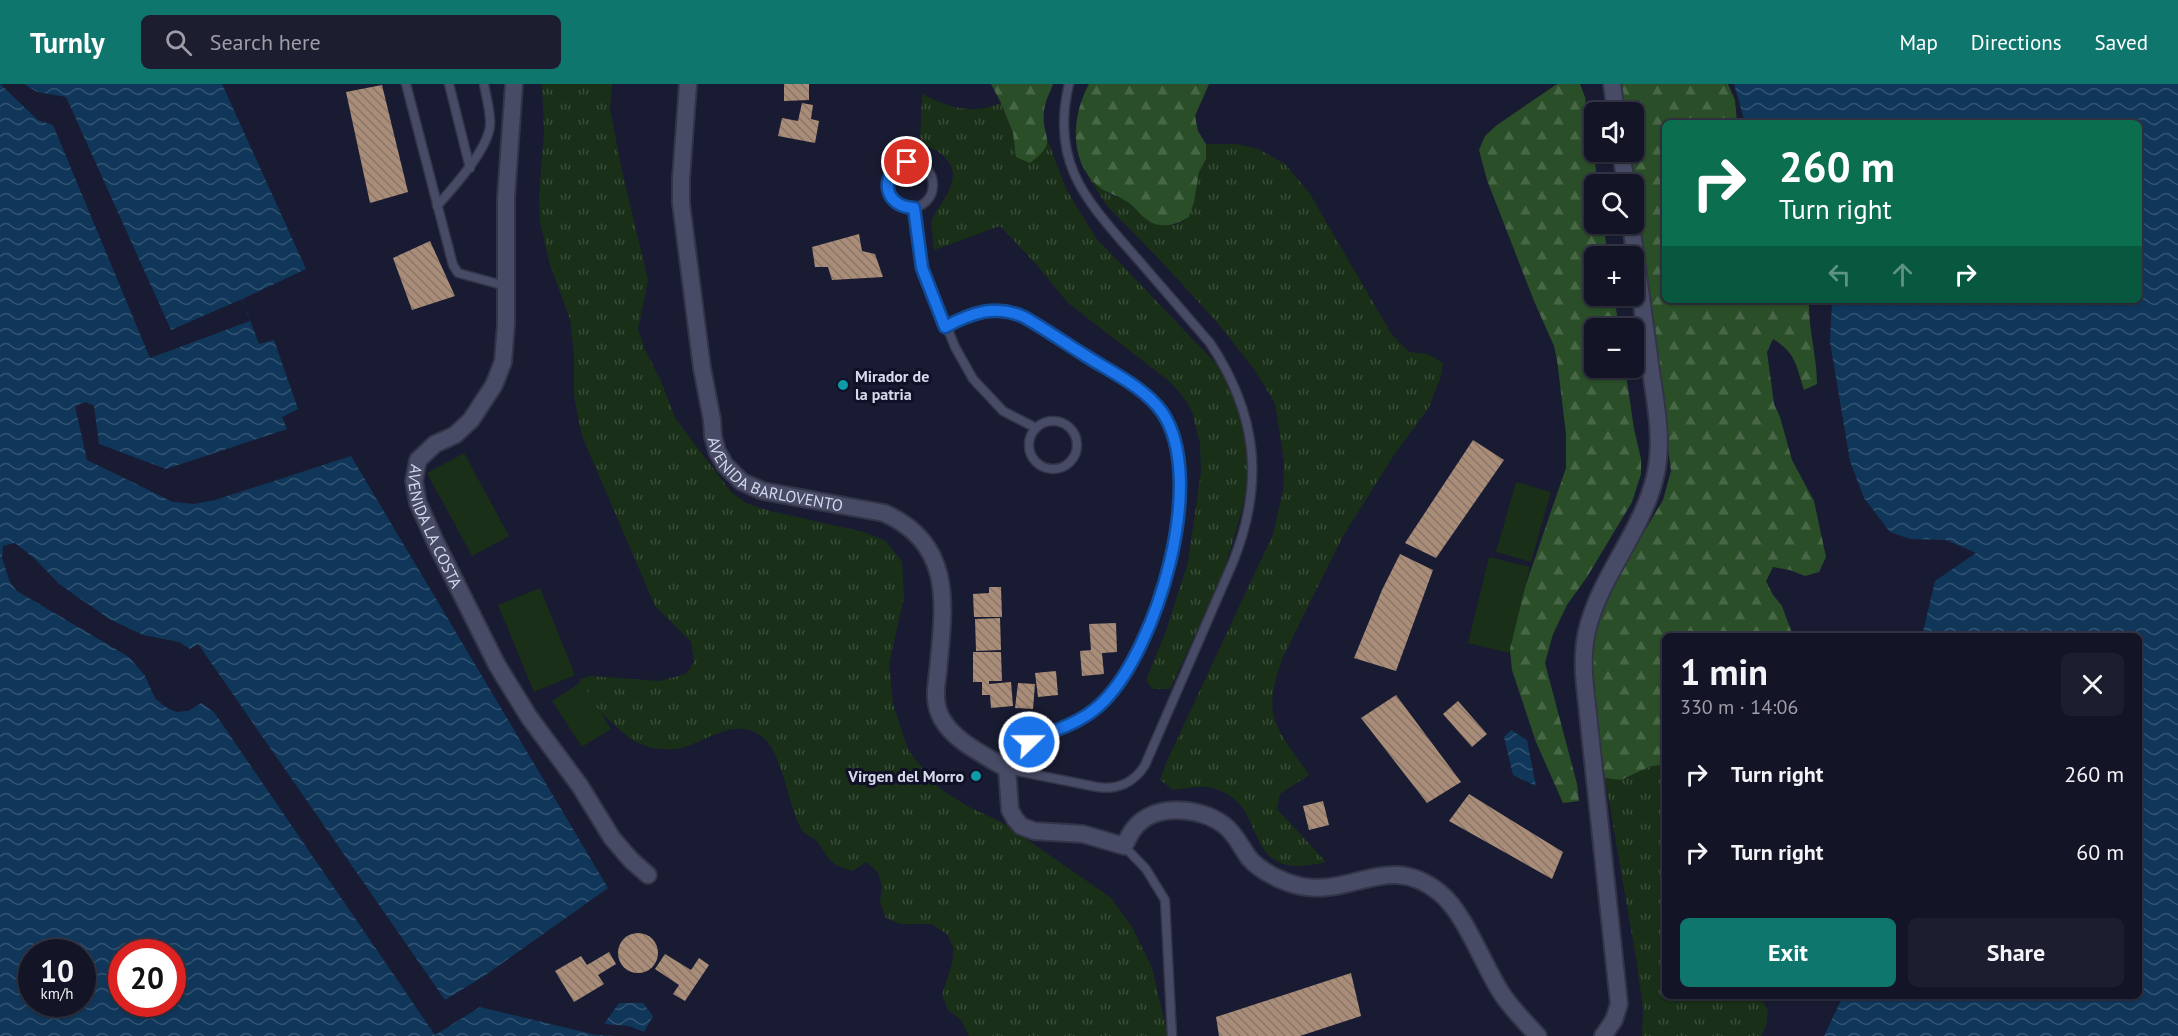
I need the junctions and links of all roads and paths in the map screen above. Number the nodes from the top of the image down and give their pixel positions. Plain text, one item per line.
1 (406, 84) edge
2 (449, 84) edge
3 (484, 84) edge
4 (514, 84) edge
5 (688, 84) edge
6 (1069, 84) edge
7 (1612, 84) edge
8 (1615, 102) edge
9 (470, 168) junction
10 (437, 206) junction
11 (914, 208) junction
12 (1632, 234) edge
13 (507, 286) junction
14 (945, 327) junction
15 (1036, 428) junction
16 (1007, 769) junction
17 (1124, 846) junction
18 (648, 875) dead end
19 (1173, 1036) edge
20 (1538, 1036) edge
21 (1603, 1036) edge

1 - 10 lane
2 - 9 lane
3 - 9 lane
4 - 13 street, AVENIDA LA COSTA
5 - 16 street, AVENIDA BARLOVENTO
6 - 16 lane
7 - 8 street
9 - 10 lane
10 - 13 lane
11 - 11 lane
11 - 14 lane
12 - 21 street
13 - 18 street, AVENIDA LA COSTA
14 - 15 lane
14 - 16 lane
15 - 15 lane
16 - 17 street
17 - 19 lane
17 - 20 street

